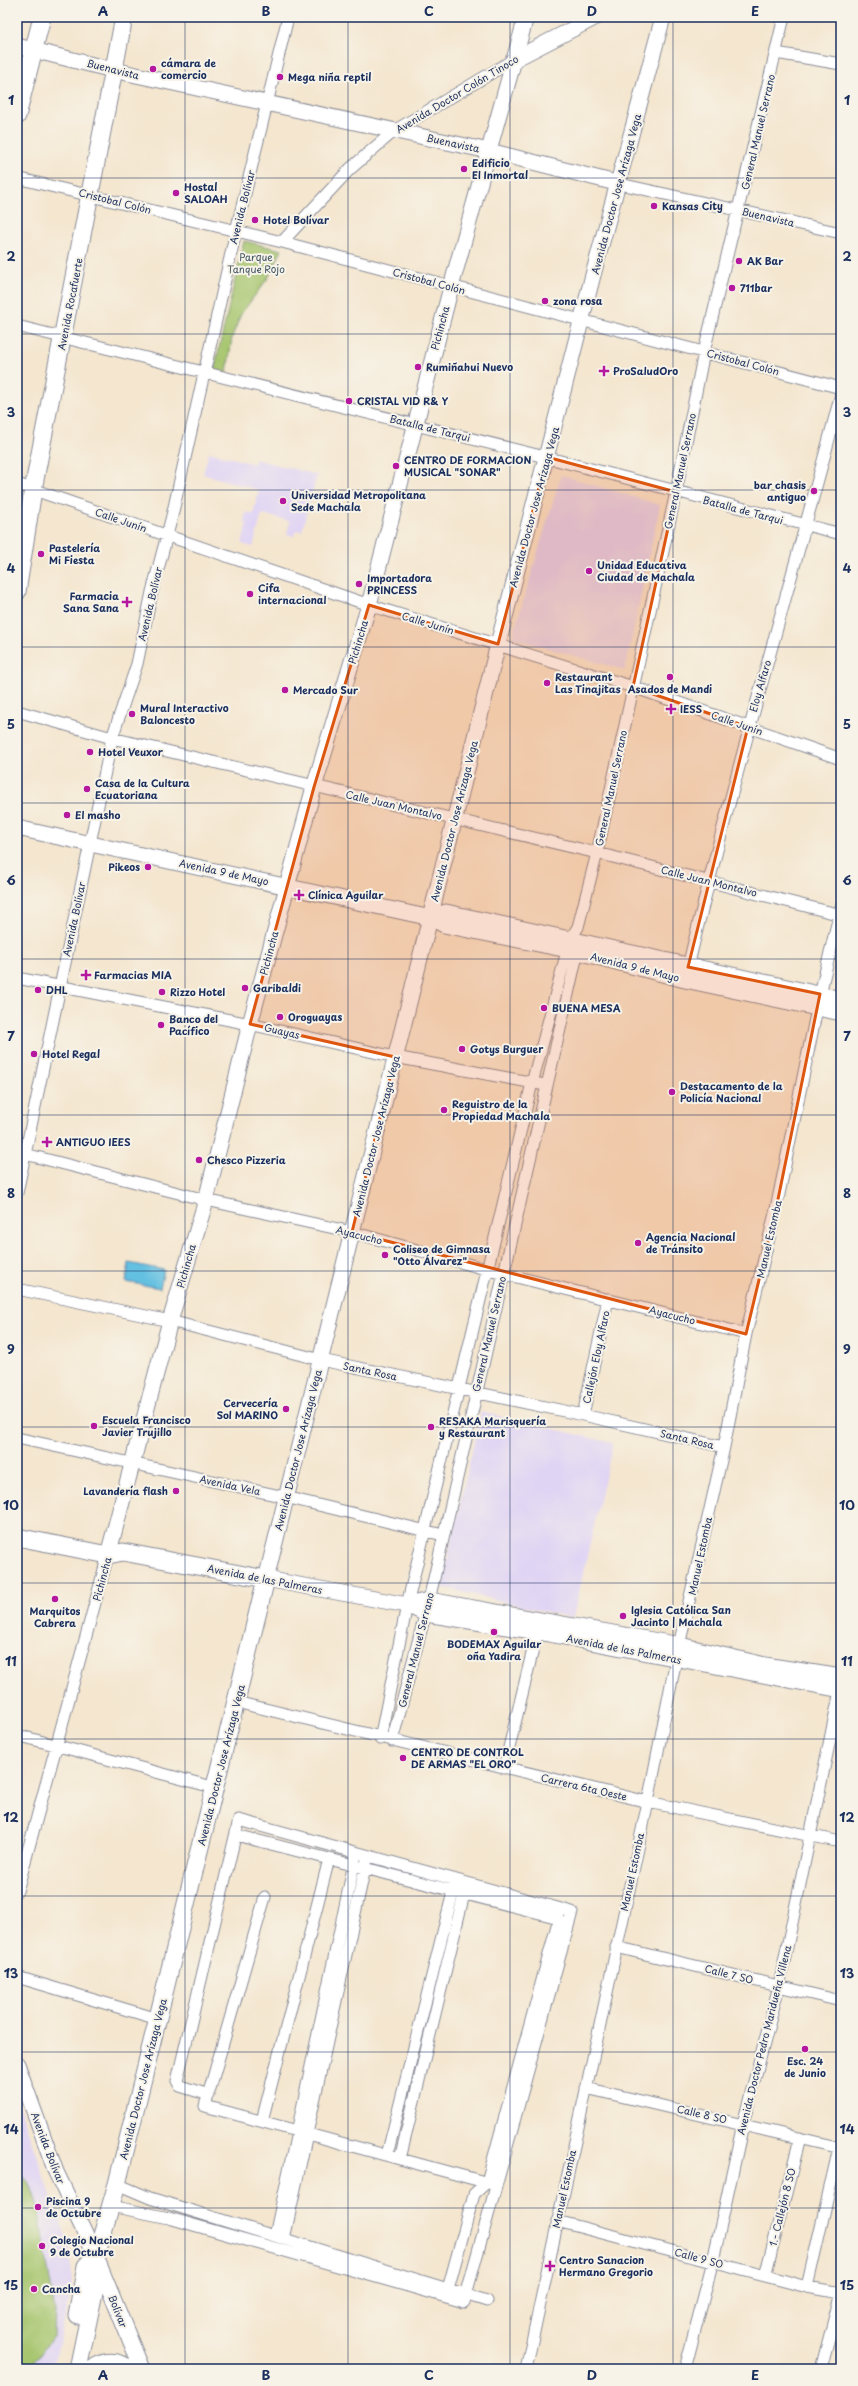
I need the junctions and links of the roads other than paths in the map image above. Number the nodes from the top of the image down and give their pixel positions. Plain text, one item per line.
1 (42, 17) edge
2 (124, 17) edge
3 (288, 17) edge
4 (526, 17) edge
5 (596, 17) edge
6 (663, 17) edge
7 (784, 17) edge
8 (17, 46) edge
9 (35, 49) junction
10 (776, 53) junction
11 (513, 60) junction
12 (841, 64) edge
13 (113, 70) junction
14 (268, 103) junction
15 (17, 116) edge
16 (394, 131) junction
17 (489, 151) junction
18 (17, 178) edge
19 (620, 184) junction
20 (90, 195) junction
21 (740, 210) junction
22 (236, 231) junction
23 (841, 233) edge
24 (282, 242) junction
25 (451, 287) junction
26 (582, 320) junction
27 (17, 326) edge
28 (64, 337) junction
29 (704, 352) junction
30 (205, 373) junction
31 (841, 388) edge
32 (841, 394) edge
33 (414, 424) junction
34 (547, 457) junction
35 (17, 484) edge
36 (33, 490) junction
37 (676, 492) junction
38 (806, 526) junction
39 (841, 534) edge
40 (167, 535) junction
41 (17, 592) edge
42 (369, 605) junction
43 (498, 644) junction
44 (633, 687) junction
45 (17, 711) edge
46 (748, 727) junction
47 (112, 738) junction
48 (841, 759) edge
49 (314, 787) junction
50 (454, 819) junction
51 (17, 828) edge
52 (91, 842) junction
53 (597, 852) junction
54 (708, 881) junction
55 (288, 886) junction
56 (840, 912) edge
57 (431, 918) junction
58 (574, 946) junction
59 (686, 973) junction
60 (17, 978) edge
61 (60, 985) junction
62 (841, 999) edge
63 (819, 1001) junction
64 (841, 1013) edge
65 (250, 1024) junction
66 (395, 1057) junction
67 (532, 1083) junction
68 (547, 1085) junction
69 (21, 1154) edge
70 (17, 1193) edge
71 (206, 1200) junction
72 (352, 1232) junction
73 (489, 1270) junction
74 (503, 1272) junction
75 (17, 1289) edge
76 (608, 1299) junction
77 (170, 1321) junction
78 (746, 1334) junction
79 (321, 1360) junction
80 (459, 1390) junction
81 (476, 1394) junction
82 (583, 1415) junction
83 (17, 1438) edge
84 (724, 1447) junction
85 (132, 1464) junction
86 (285, 1497) junction
87 (17, 1526) edge
88 (425, 1531) junction
89 (443, 1535) junction
90 (17, 1537) edge
91 (114, 1550) junction
92 (266, 1579) junction
93 (407, 1605) junction
94 (428, 1607) junction
95 (539, 1626) junction
96 (678, 1652) junction
97 (841, 1686) edge
98 (236, 1702) junction
99 (17, 1735) edge
100 (380, 1738) junction
101 (392, 1741) junction
102 (57, 1744) junction
103 (504, 1768) junction
104 (216, 1788) junction
105 (648, 1802) junction
106 (236, 1835) junction
107 (810, 1835) junction
108 (841, 1842) edge
109 (357, 1852) junction
110 (368, 1855) junction
111 (329, 1859) junction
112 (360, 1867) junction
113 (456, 1880) junction
114 (17, 1891) edge
115 (459, 1893) junction
116 (265, 1897) dead end
117 (616, 1946) junction
118 (17, 1977) edge
119 (779, 1986) junction
120 (841, 2001) edge
121 (158, 2019) junction
122 (17, 2064) edge
123 (586, 2088) junction
124 (209, 2095) junction
125 (262, 2121) junction
126 (743, 2124) junction
127 (302, 2132) junction
128 (800, 2138) junction
129 (840, 2148) edge
130 (386, 2155) junction
131 (400, 2159) junction
132 (118, 2184) junction
133 (492, 2184) junction
134 (150, 2198) junction
135 (111, 2206) junction
136 (146, 2212) junction
137 (557, 2221) junction
138 (280, 2238) junction
139 (95, 2254) junction
140 (713, 2261) junction
141 (765, 2276) junction
142 (807, 2288) junction
143 (448, 2289) junction
144 (841, 2293) edge
145 (466, 2295) junction
146 (486, 2301) dead end
147 (67, 2369) edge
148 (78, 2369) edge
149 (93, 2369) edge
150 (129, 2369) edge
151 (142, 2369) edge
152 (526, 2369) edge
153 (685, 2369) edge
154 (822, 2369) edge

1 - 9 main road
2 - 13 main road, Avenida Rocafuerte
3 - 14 street, Avenida Bolívar
4 - 11 main road, Pichincha
5 - 11 main road, Avenida Doctor Colón Tinoco
6 - 19 main road, Avenida Doctor Jose Arízaga Vega
7 - 10 street, General Manuel Serrano
8 - 9 main road, Buenavista
9 - 13 main road, Buenavista
9 - 15 main road
10 - 12 street
10 - 21 street, General Manuel Serrano
11 - 16 street, Avenida Doctor Colón Tinoco
11 - 17 main road, Pichincha
13 - 14 main road, Buenavista
13 - 20 main road, Avenida Rocafuerte
14 - 16 main road, Buenavista
14 - 22 street, Avenida Bolívar
16 - 17 main road, Buenavista
16 - 24 street, Avenida Doctor Colón Tinoco
17 - 19 main road, Buenavista
17 - 25 main road, Pichincha
18 - 20 street, Cristobal Colón
19 - 21 street, Buenavista
19 - 26 main road, Avenida Doctor Jose Arízaga Vega
20 - 22 street, Cristobal Colón
20 - 28 main road, Avenida Rocafuerte
21 - 23 street, Buenavista
21 - 29 street, General Manuel Serrano
22 - 24 street, Cristobal Colón
22 - 30 street, Avenida Bolívar
24 - 25 street, Cristobal Colón
25 - 26 street, Cristobal Colón
25 - 33 main road, Pichincha
26 - 29 street, Cristobal Colón
26 - 34 main road, Avenida Doctor Jose Arízaga Vega
27 - 28 street, Batalla de Tarqui
28 - 30 street, Batalla de Tarqui
28 - 36 main road, Avenida Rocafuerte
29 - 31 street, Cristobal Colón
29 - 37 street, General Manuel Serrano
30 - 33 street, Batalla de Tarqui
30 - 40 street, Avenida Bolívar
32 - 38 street, Eloy Alfaro
33 - 34 street, Batalla de Tarqui
33 - 42 main road, Pichincha
34 - 37 street, Batalla de Tarqui
34 - 43 main road, Avenida Doctor Jose Arízaga Vega
35 - 36 street, Calle Junín
36 - 40 street, Calle Junín
36 - 41 main road, Avenida Rocafuerte
37 - 38 street, Batalla de Tarqui
37 - 44 street, General Manuel Serrano
38 - 39 street, Batalla de Tarqui
38 - 46 street, Eloy Alfaro
40 - 42 street, Calle Junín
40 - 47 street, Avenida Bolívar
42 - 43 street, Calle Junín
42 - 49 main road, Pichincha
43 - 44 street, Calle Junín
43 - 50 main road, Avenida Doctor Jose Arízaga Vega
44 - 46 street, Calle Junín
44 - 53 street, General Manuel Serrano
45 - 47 street, Calle Juan Montalvo
46 - 48 street, Calle Junín
46 - 54 street, Eloy Alfaro
47 - 49 street, Calle Juan Montalvo
47 - 52 street, Avenida Bolívar
49 - 50 street, Calle Juan Montalvo
49 - 55 main road, Pichincha
50 - 53 street, Calle Juan Montalvo
50 - 57 main road, Avenida Doctor Jose Arízaga Vega
51 - 52 main road, Avenida 9 de Mayo
52 - 55 main road, Avenida 9 de Mayo
52 - 61 street, Avenida Bolívar
53 - 54 street, Calle Juan Montalvo
53 - 58 street, General Manuel Serrano
54 - 56 street, Calle Juan Montalvo
54 - 59 street, Eloy Alfaro
55 - 57 main road, Avenida 9 de Mayo
55 - 65 main road, Pichincha
56 - 63 street, Manuel Estomba
57 - 58 main road, Avenida 9 de Mayo
57 - 66 main road, Avenida Doctor Jose Arízaga Vega
58 - 59 main road, Avenida 9 de Mayo
58 - 67 street, General Manuel Serrano
58 - 68 street, General Manuel Serrano
59 - 63 main road, Avenida 9 de Mayo
60 - 61 street, Guayas
61 - 65 street, Guayas
61 - 69 street, Avenida Bolívar
62 - 63 main road, Avenida 9 de Mayo
63 - 64 main road, Avenida 9 de Mayo
63 - 78 street, Manuel Estomba
65 - 66 street, Guayas
65 - 71 main road, Pichincha
66 - 67 street, Guayas
66 - 72 main road, Avenida Doctor Jose Arízaga Vega
67 - 68 street, Guayas
67 - 73 street, General Manuel Serrano
68 - 74 street, General Manuel Serrano
69 - 70 street, Avenida Bolívar
69 - 71 street, Ayacucho
71 - 72 street, Ayacucho
71 - 77 main road, Pichincha
72 - 73 street, Ayacucho
72 - 79 main road, Avenida Doctor Jose Arízaga Vega
73 - 74 street, Ayacucho
73 - 80 street, General Manuel Serrano
74 - 76 street, Ayacucho
74 - 81 street, General Manuel Serrano
75 - 77 street, Santa Rosa
76 - 78 street, Ayacucho
76 - 82 street, Callejón Eloy Alfaro
77 - 79 street, Santa Rosa
77 - 85 main road, Pichincha
78 - 84 street, Manuel Estomba
79 - 80 street, Santa Rosa
79 - 86 main road, Avenida Doctor Jose Arízaga Vega
80 - 81 street, Santa Rosa
80 - 88 street, General Manuel Serrano
81 - 82 street, Santa Rosa
81 - 89 street, General Manuel Serrano
82 - 84 street, Santa Rosa
83 - 85 street, Avenida Vela
84 - 96 street, Manuel Estomba
85 - 86 street, Avenida Vela
85 - 91 main road, Pichincha
86 - 88 street, Avenida Vela
86 - 92 main road, Avenida Doctor Jose Arízaga Vega
87 - 91 main road, Avenida de las Palmeras
88 - 89 street, Avenida Vela
88 - 93 street, General Manuel Serrano
89 - 94 street, General Manuel Serrano
90 - 91 main road, Avenida de las Palmeras
91 - 92 main road, Avenida de las Palmeras
91 - 102 street, Pichincha
92 - 93 main road, Avenida de las Palmeras
92 - 98 main road, Avenida Doctor Jose Arízaga Vega
93 - 94 main road, Avenida de las Palmeras
93 - 100 street, General Manuel Serrano
94 - 95 main road, Avenida de las Palmeras
94 - 101 street, General Manuel Serrano
95 - 96 main road, Avenida de las Palmeras
95 - 103 street
96 - 97 main road, Avenida de las Palmeras
96 - 105 street, Manuel Estomba
97 - 107 street, Avenida Doctor Pedro Maridueña Villena
98 - 100 street, Carrera 6ta Oeste
98 - 104 main road, Avenida Doctor Jose Arízaga Vega
99 - 102 street
100 - 101 street, Carrera 6ta Oeste
101 - 103 street, Carrera 6ta Oeste
102 - 104 street
102 - 114 street, Pichincha
103 - 105 street, Carrera 6ta Oeste
104 - 121 main road, Avenida Doctor Jose Arízaga Vega
105 - 107 street, Carrera 6ta Oeste
105 - 117 street, Manuel Estomba
106 - 109 street
106 - 111 street
106 - 124 street
107 - 108 street, Carrera 6ta Oeste
107 - 119 street, Avenida Doctor Pedro Maridueña Villena
109 - 110 street
109 - 112 street
110 - 112 street
110 - 113 street
111 - 112 street
111 - 125 street
112 - 115 street
112 - 127 street
113 - 115 street
113 - 133 street
115 - 130 street
115 - 131 street
115 - 133 street
116 - 124 street
117 - 119 street, Calle 7 SO
117 - 123 street, Manuel Estomba
118 - 121 street
119 - 120 street, Calle 7 SO
119 - 126 street, Avenida Doctor Pedro Maridueña Villena
121 - 132 main road, Avenida Doctor Jose Arízaga Vega
122 - 139 main road, Avenida Bolívar
123 - 126 street, Calle 8 SO
123 - 137 street, Manuel Estomba
124 - 125 street
125 - 127 street
126 - 128 street, Calle 8 SO
126 - 140 street, Avenida Doctor Pedro Maridueña Villena
127 - 130 street
127 - 138 street
128 - 129 street, Calle 8 SO
128 - 141 street, 1.- Callejón 8 SO
129 - 142 street
130 - 131 street
131 - 133 street
132 - 134 street
132 - 135 main road, Avenida Doctor Jose Arízaga Vega
133 - 143 street
133 - 145 street
134 - 136 street
134 - 138 street
135 - 136 street
135 - 139 main road, Avenida Doctor Jose Arízaga Vega
136 - 145 street
137 - 140 street, Calle 9 SO
137 - 152 street, Manuel Estomba
138 - 143 street
139 - 147 main road, Avenida Doctor Jose Arízaga Vega
139 - 148 main road, Avenida Doctor Jose Arízaga Vega
139 - 151 main road, Bolívar
140 - 141 street, Calle 9 SO
140 - 153 street, Avenida Doctor Pedro Maridueña Villena
141 - 142 street, Calle 9 SO
142 - 144 street, Calle 9 SO
143 - 145 street
144 - 154 street
145 - 146 street
149 - 150 main road

